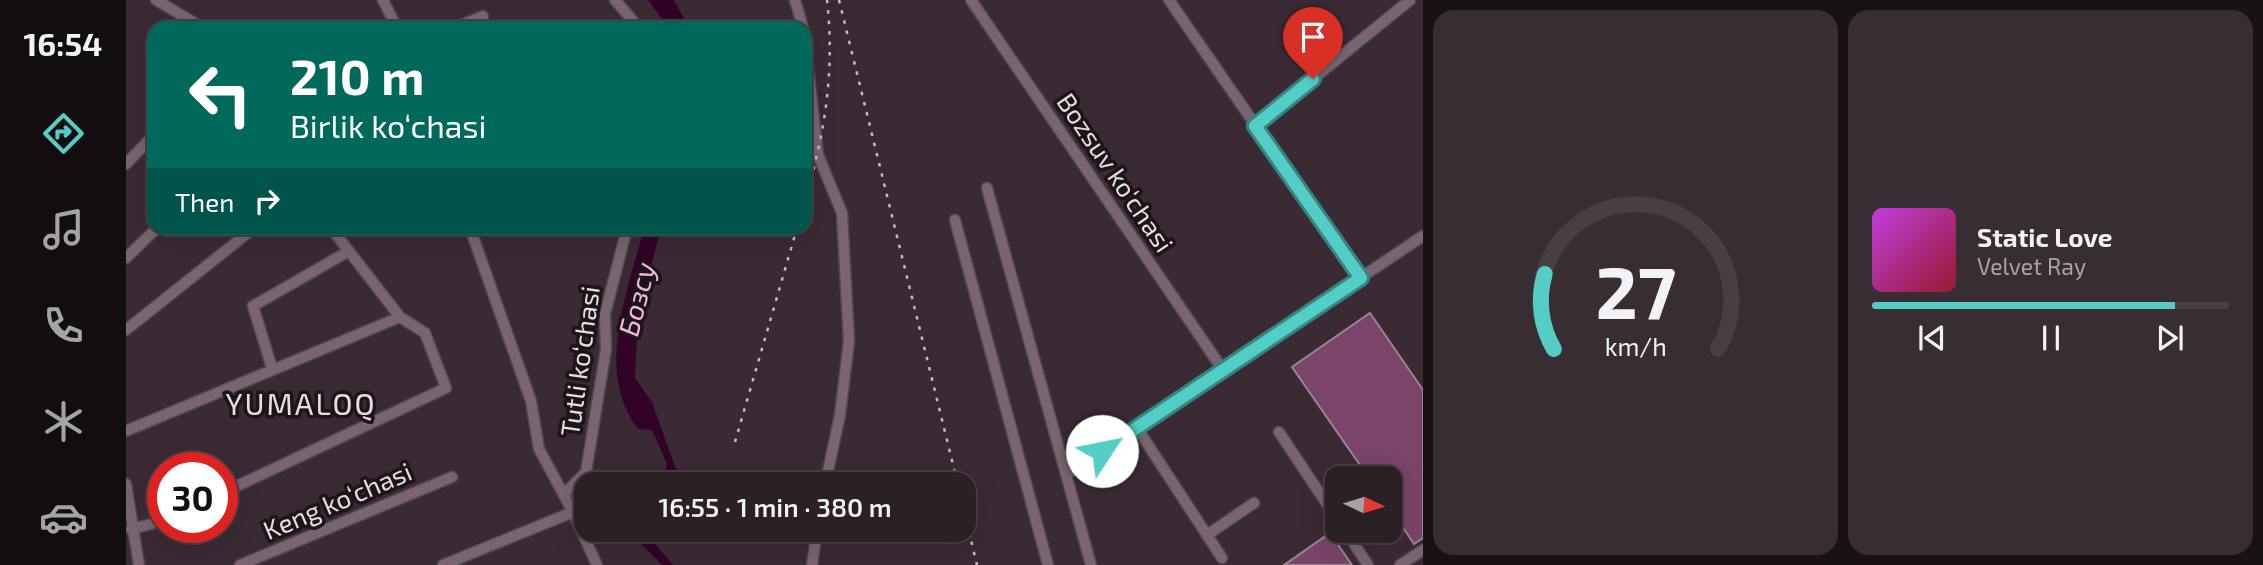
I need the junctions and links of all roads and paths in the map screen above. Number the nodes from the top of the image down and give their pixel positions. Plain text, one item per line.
1 (156, 0) edge
2 (383, 0) edge
3 (615, 0) edge
4 (795, 0) edge
5 (971, 0) edge
6 (1169, 0) edge
7 (1410, 0) edge
8 (483, 16) dead end
9 (191, 21) edge
10 (394, 21) edge
11 (471, 21) edge
12 (633, 21) edge
13 (801, 21) edge
14 (812, 83) edge
15 (1255, 126) junction
16 (147, 142) edge
17 (126, 164) edge
18 (987, 188) dead end
19 (955, 220) dead end
20 (150, 235) edge
21 (245, 235) edge
22 (336, 235) edge
23 (472, 235) edge
24 (624, 235) edge
25 (1423, 236) edge
26 (349, 251) junction
27 (126, 258) edge
28 (1361, 278) junction
29 (400, 317) junction
30 (126, 330) edge
31 (272, 368) junction
32 (1223, 370) junction
33 (1137, 428) junction
34 (126, 431) edge
35 (1279, 432) dead end
36 (828, 472) edge
37 (1067, 474) junction
38 (452, 477) dead end
39 (126, 484) edge
40 (238, 486) edge
41 (564, 494) junction
42 (1325, 501) edge
43 (1254, 503) dead end
44 (573, 512) junction
45 (147, 525) edge
46 (131, 529) junction
47 (1207, 535) junction
48 (815, 542) edge
49 (1354, 543) edge
50 (1423, 550) edge
51 (1222, 558) dead end
52 (139, 565) edge
53 (240, 565) edge
54 (443, 565) edge
55 (597, 565) edge
56 (812, 565) edge
57 (1048, 565) edge
58 (1091, 565) edge
59 (1368, 565) edge
60 (1400, 565) edge

1 - 9 street
2 - 10 street
3 - 12 street
4 - 13 street
5 - 32 street, Bozsuv ko‘chasi
6 - 15 street
7 - 15 street
8 - 11 street
14 - 36 street
15 - 28 street
16 - 17 street
18 - 37 street
19 - 57 street
20 - 27 street
21 - 30 street
22 - 26 street
23 - 41 street
24 - 41 street, Tutli ko‘chasi
25 - 28 street
26 - 29 street
26 - 31 street
28 - 32 street
29 - 31 street
29 - 40 street
31 - 34 street
32 - 33 street
33 - 37 street
33 - 47 street
35 - 42 street
37 - 58 street
38 - 53 street, Keng ko‘chasi
39 - 46 street
41 - 44 street
43 - 47 street
44 - 54 street
44 - 55 street
45 - 46 street
46 - 52 street
47 - 51 street
48 - 56 street
49 - 59 street
50 - 60 street

